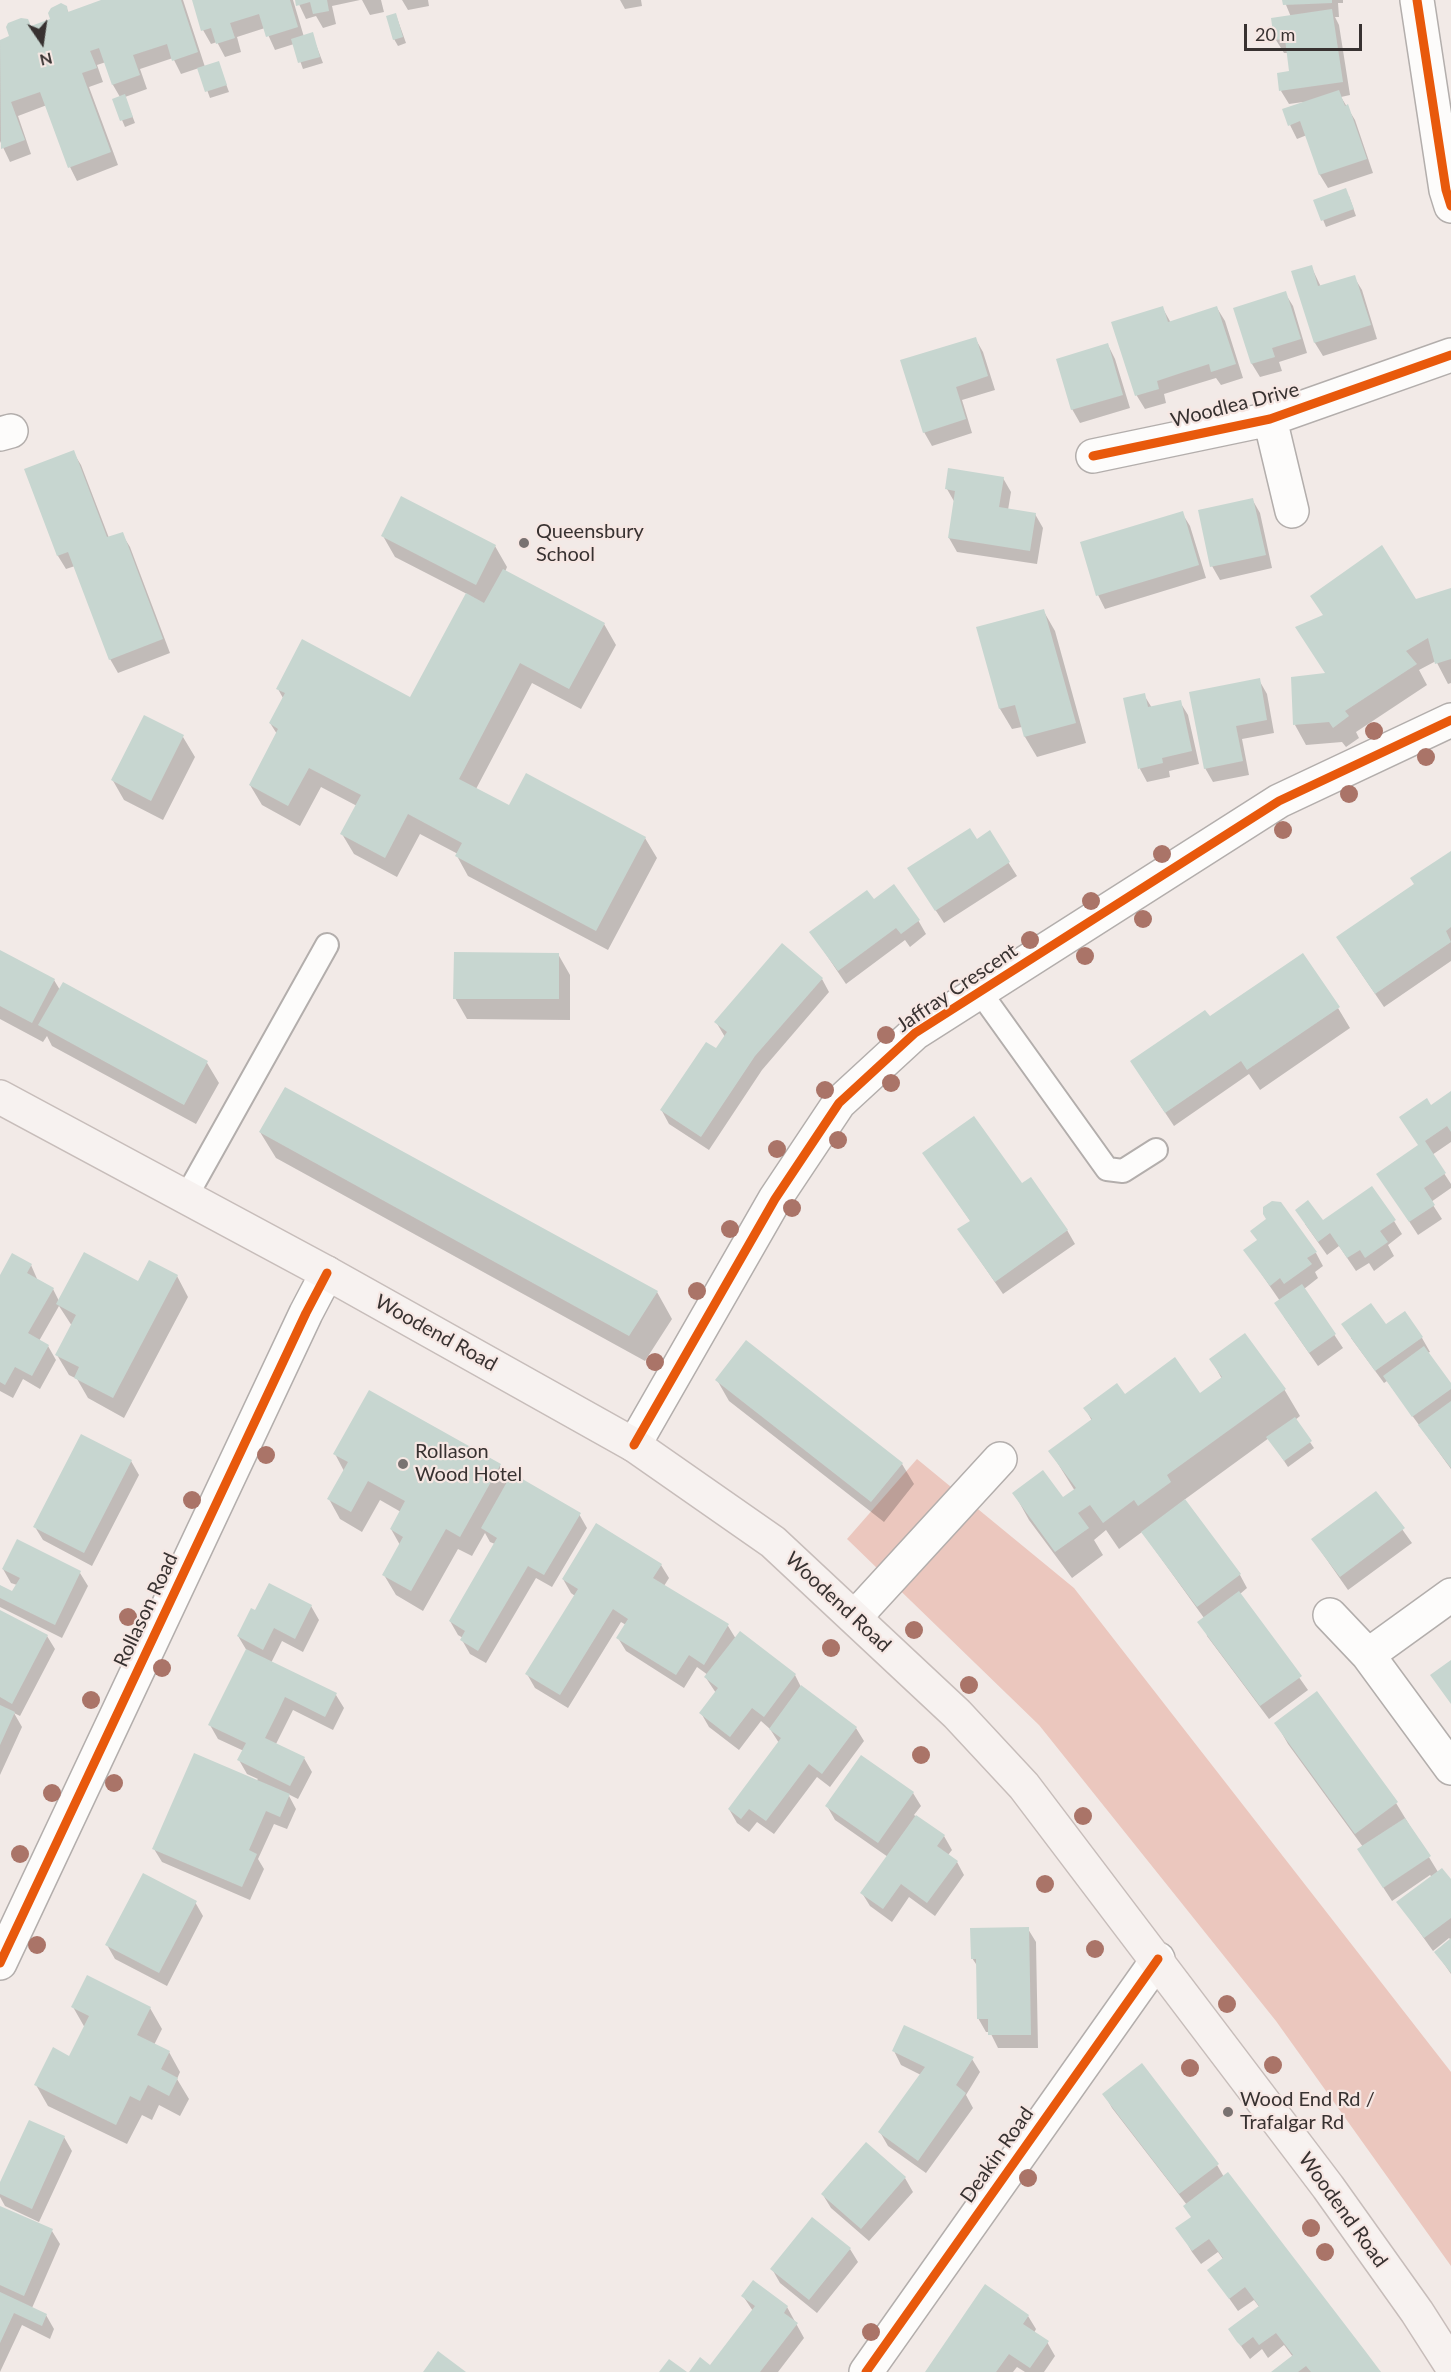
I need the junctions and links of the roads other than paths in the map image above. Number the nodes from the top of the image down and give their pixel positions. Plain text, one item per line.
1 (1417, 0) edge
2 (1451, 206) edge
3 (1451, 355) edge
4 (1270, 419) junction
5 (1093, 456) dead end
6 (1292, 512) dead end
7 (1451, 720) edge
8 (327, 945) dead end
9 (980, 992) junction
10 (0, 1097) edge
11 (1156, 1150) dead end
12 (186, 1197) junction
13 (327, 1273) junction
14 (634, 1445) junction
15 (1000, 1459) dead end
16 (1451, 1595) edge
17 (1330, 1615) dead end
18 (855, 1617) junction
19 (1368, 1655) junction
20 (1451, 1767) edge
21 (1158, 1959) junction
22 (0, 1963) edge
23 (1451, 2365) edge
24 (866, 2372) edge

1 - 2 street
3 - 4 street, Woodlea Drive
4 - 5 street, Woodlea Drive
4 - 6 street, Woodlea Drive
7 - 9 street, Jaffray Crescent
8 - 12 lane
9 - 11 lane
9 - 14 street, Jaffray Crescent
10 - 12 main road, Woodend Road
12 - 13 main road, Woodend Road
13 - 14 main road, Woodend Road
13 - 22 street, Rollason Road
14 - 18 main road, Woodend Road
15 - 18 street
16 - 19 street
17 - 19 street
18 - 21 main road, Woodend Road
19 - 20 street
21 - 23 main road, Woodend Road
21 - 24 street, Deakin Road

